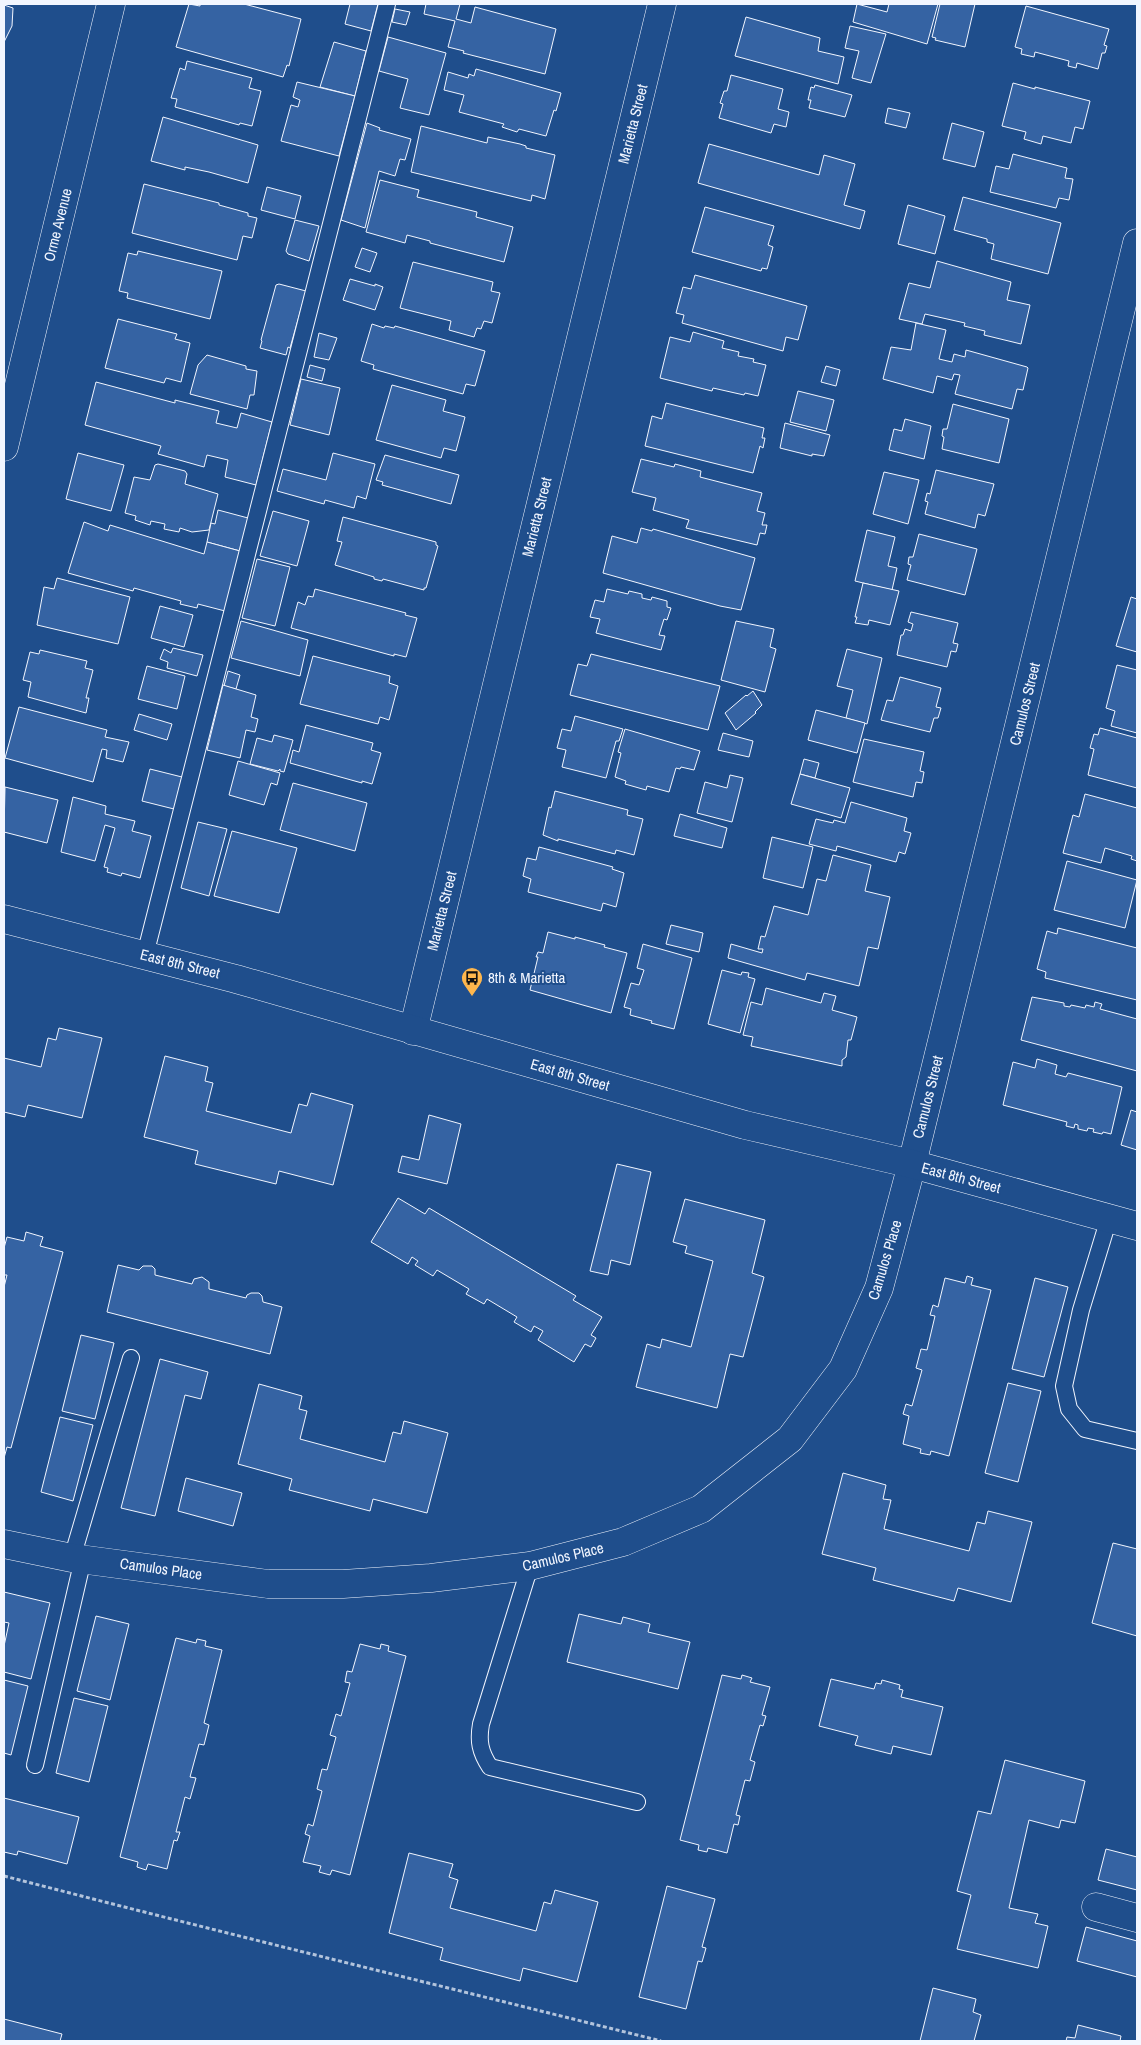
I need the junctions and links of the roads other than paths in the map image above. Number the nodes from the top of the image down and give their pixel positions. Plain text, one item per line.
1 (111, 4) edge
2 (387, 4) edge
3 (662, 4) edge
4 (1137, 243) edge
5 (4, 447) edge
6 (4, 919) edge
7 (144, 955) junction
8 (413, 1031) junction
9 (912, 1164) junction
10 (1109, 1218) junction
11 (1137, 1226) edge
12 (131, 1358) dead end
13 (1137, 1441) edge
14 (4, 1544) edge
15 (78, 1558) junction
16 (530, 1566) junction
17 (36, 1766) dead end
18 (637, 1802) dead end
19 (1096, 1907) dead end
20 (1137, 1918) edge

1 - 5 street, Orme Avenue
2 - 7 lane
3 - 8 street, Marietta Street
4 - 9 street, Camulos Street
6 - 7 street, East 8th Street
7 - 8 street, East 8th Street
8 - 9 street, East 8th Street
9 - 10 street, East 8th Street
9 - 16 street, Camulos Place
10 - 11 street, East 8th Street
10 - 13 lane
12 - 15 lane
14 - 15 street, Camulos Place
15 - 16 street, Camulos Place
15 - 17 lane
16 - 18 lane
19 - 20 street

